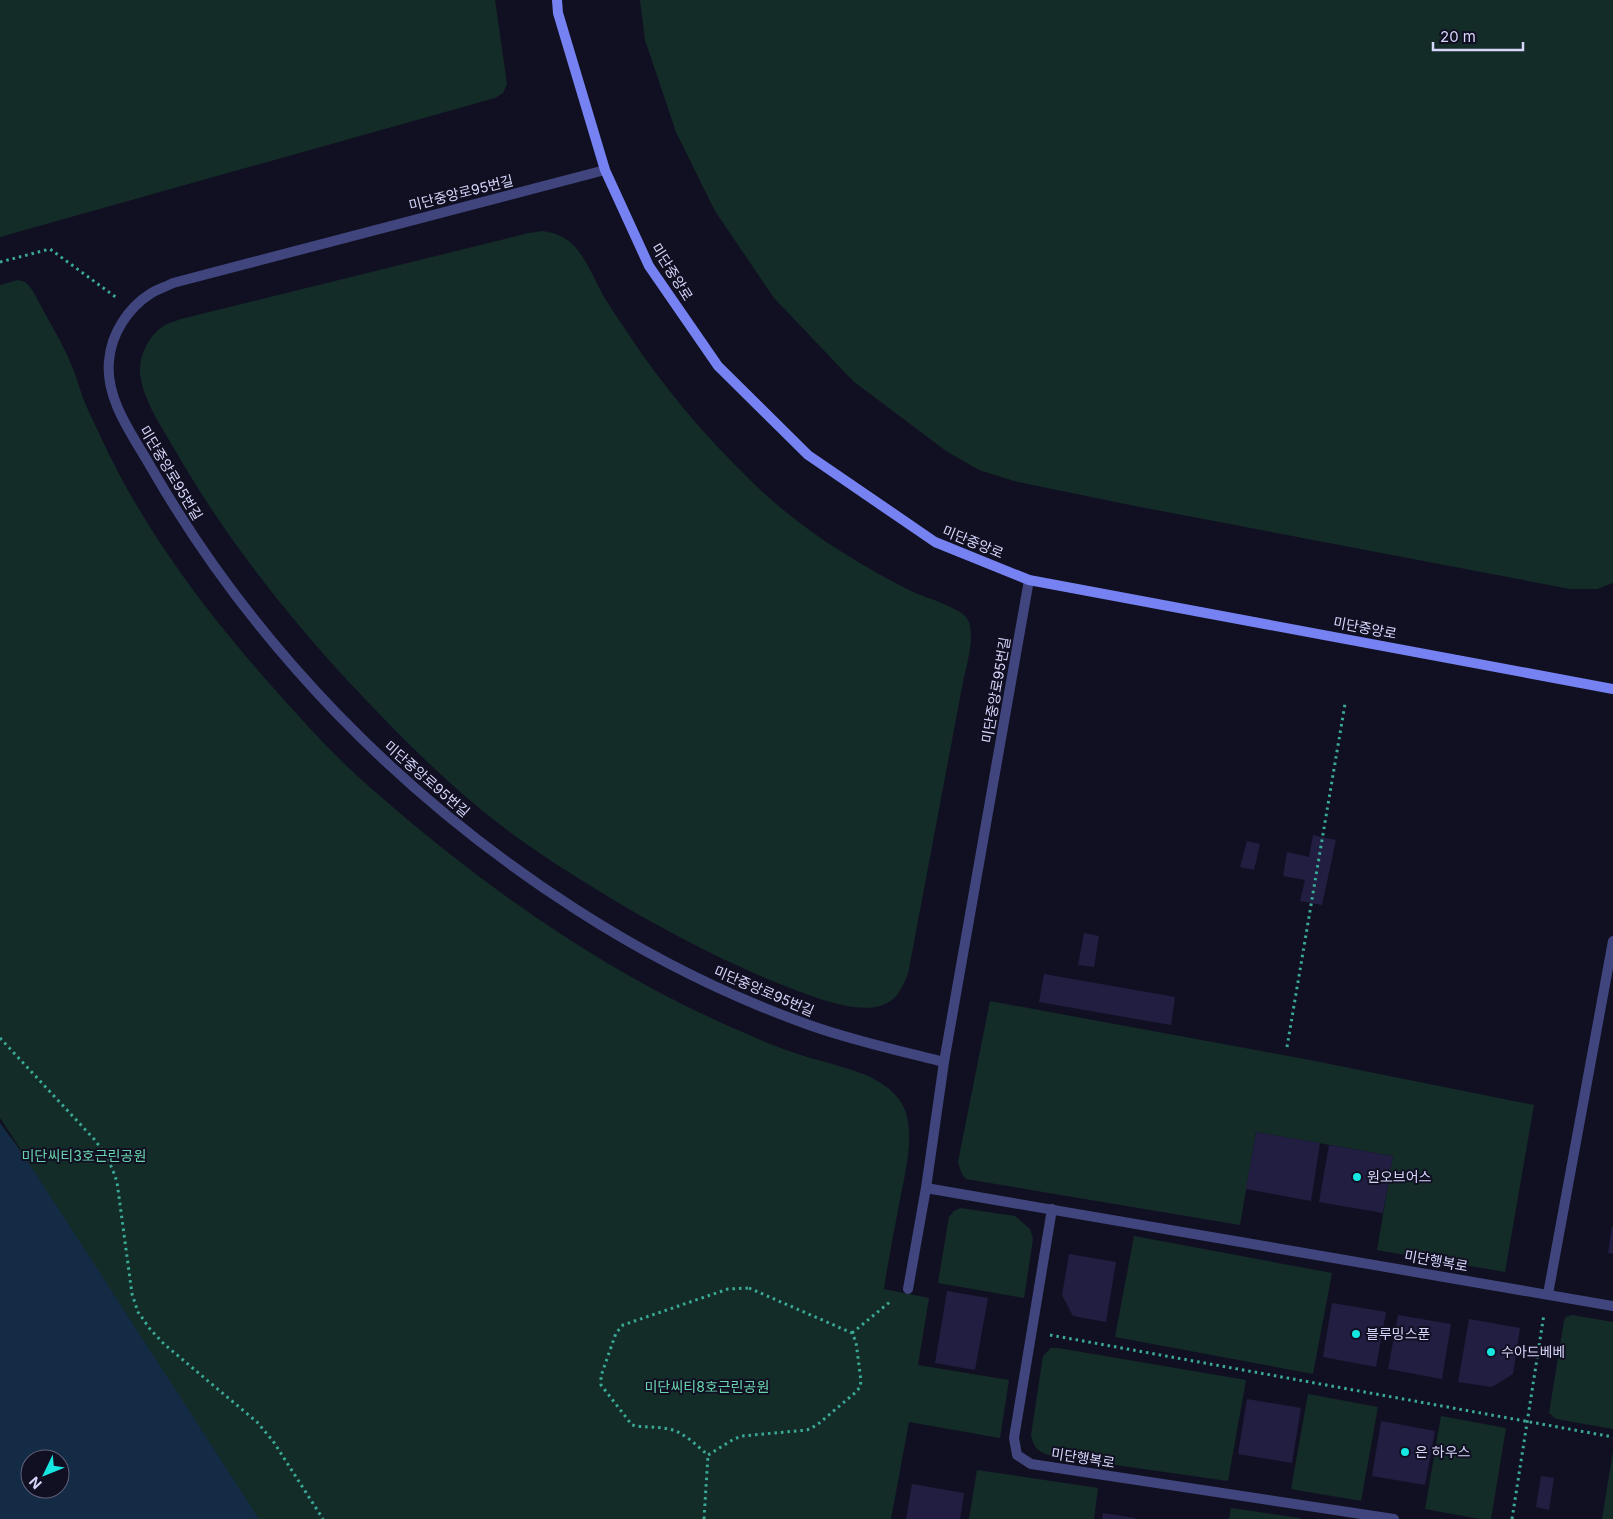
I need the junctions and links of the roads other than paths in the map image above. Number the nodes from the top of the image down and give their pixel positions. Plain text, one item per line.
1 (557, 0) edge
2 (605, 170) junction
3 (1029, 580) junction
4 (1613, 688) edge
5 (1613, 941) edge
6 (944, 1062) junction
7 (926, 1188) junction
8 (1052, 1209) junction
9 (908, 1289) road end
10 (1548, 1294) junction
11 (1613, 1306) edge
12 (1394, 1519) edge

1 - 2 street, 미단중앙로
2 - 3 street, 미단중앙로
2 - 6 street, 미단중앙로95번길
3 - 4 street, 미단중앙로
3 - 6 street, 미단중앙로95번길
5 - 10 street
6 - 7 street
7 - 8 street, 미단행복로
7 - 9 street
8 - 10 street, 미단행복로
8 - 12 street, 미단행복로
10 - 11 street, 미단행복로

